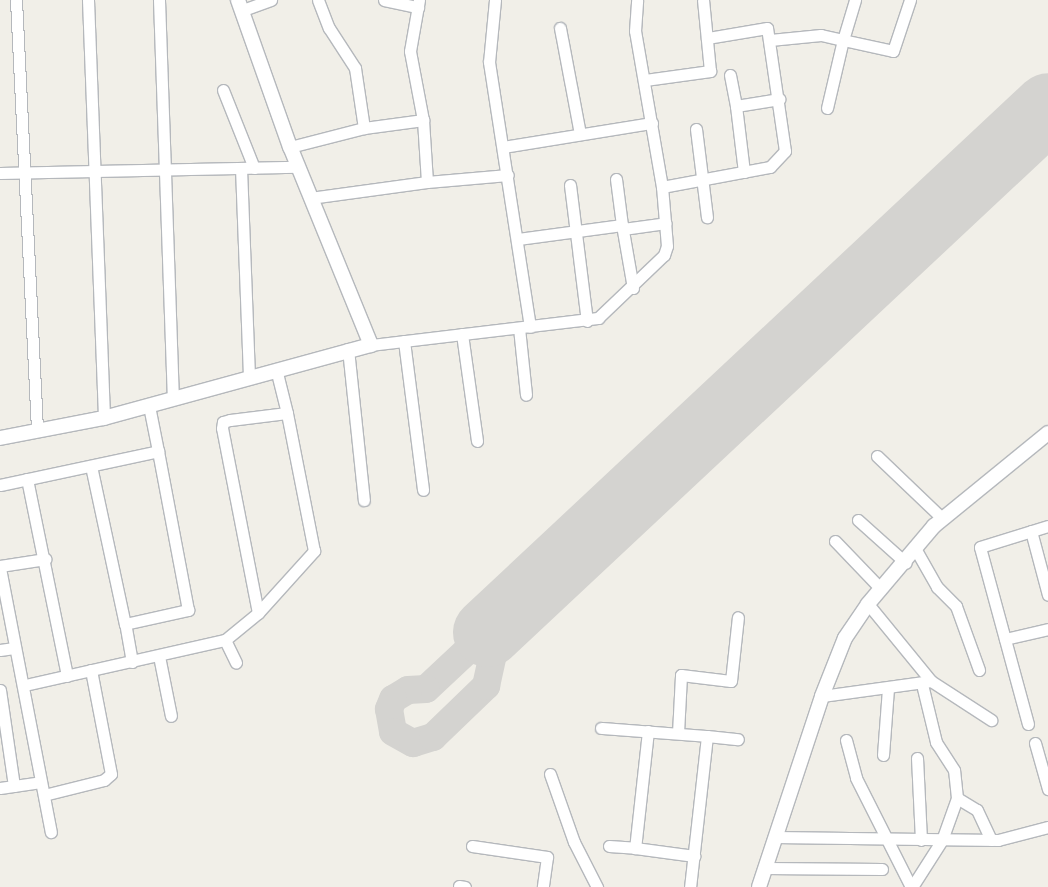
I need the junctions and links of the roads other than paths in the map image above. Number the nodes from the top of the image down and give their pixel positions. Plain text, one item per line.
1 (16, 0) edge
2 (88, 0) edge
3 (160, 0) edge
4 (271, 0) edge
5 (318, 0) edge
6 (384, 0) edge
7 (495, 0) edge
8 (638, 0) edge
9 (703, 0) edge
10 (855, 0) edge
11 (910, 0) edge
12 (419, 4) edge
13 (241, 5) edge
14 (560, 28) dead end
15 (707, 38) junction
16 (770, 40) junction
17 (843, 40) junction
18 (730, 75) dead end
19 (645, 80) junction
20 (223, 90) dead end
21 (779, 99) junction
22 (736, 106) junction
23 (827, 108) dead end
24 (423, 120) junction
25 (652, 123) junction
26 (364, 128) junction
27 (696, 129) dead end
28 (580, 134) junction
29 (290, 147) junction
30 (503, 147) junction
31 (297, 166) junction
32 (241, 168) junction
33 (254, 168) junction
34 (168, 170) junction
35 (96, 171) junction
36 (744, 172) junction
37 (0, 173) edge
38 (22, 173) junction
39 (508, 175) junction
40 (703, 178) junction
41 (616, 179) dead end
42 (427, 182) junction
43 (570, 185) dead end
44 (662, 187) junction
45 (310, 198) junction
46 (707, 217) dead end
47 (666, 223) junction
48 (622, 227) junction
49 (576, 233) junction
50 (518, 239) junction
51 (633, 288) junction
52 (587, 321) junction
53 (524, 327) junction
54 (462, 334) junction
55 (404, 341) junction
56 (371, 345) junction
57 (348, 348) junction
58 (276, 369) junction
59 (249, 377) junction
60 (526, 395) dead end
61 (173, 399) junction
62 (149, 406) junction
63 (287, 413) junction
64 (104, 418) junction
65 (37, 431) junction
66 (1048, 433) edge
67 (0, 438) edge
68 (477, 441) dead end
69 (158, 451) junction
70 (877, 456) dead end
71 (91, 466) junction
72 (27, 479) junction
73 (0, 486) edge
74 (423, 490) dead end
75 (364, 500) dead end
76 (858, 520) dead end
77 (942, 520) junction
78 (1048, 526) edge
79 (1031, 531) junction
80 (835, 541) dead end
81 (916, 550) junction
82 (45, 558) junction
83 (906, 563) junction
84 (0, 567) edge
85 (882, 589) junction
86 (2, 592) edge
87 (1048, 596) edge
88 (868, 604) junction
89 (258, 613) junction
90 (738, 617) dead end
91 (124, 624) junction
92 (1048, 629) edge
93 (1005, 639) junction
94 (225, 640) junction
95 (14, 648) junction
96 (0, 650) edge
97 (159, 656) junction
98 (132, 662) junction
99 (236, 663) dead end
100 (91, 670) junction
101 (979, 670) dead end
102 (67, 676) junction
103 (926, 682) junction
104 (25, 685) junction
105 (888, 688) junction
106 (0, 690) edge
107 (822, 696) junction
108 (171, 716) dead end
109 (992, 720) dead end
110 (1028, 724) dead end
111 (601, 728) dead end
112 (648, 731) junction
113 (678, 733) junction
114 (707, 736) junction
115 (738, 740) dead end
116 (846, 740) dead end
117 (1035, 743) dead end
118 (883, 755) dead end
119 (916, 758) dead end
120 (550, 774) dead end
121 (41, 782) junction
122 (14, 786) junction
123 (0, 788) edge
124 (1048, 789) edge
125 (44, 795) junction
126 (957, 798) junction
127 (1048, 827) edge
128 (51, 832) dead end
129 (775, 837) junction
130 (886, 838) junction
131 (921, 840) junction
132 (942, 840) junction
133 (991, 840) junction
134 (472, 846) dead end
135 (609, 846) dead end
136 (635, 848) junction
137 (694, 856) junction
138 (765, 868) junction
139 (882, 869) dead end
140 (543, 887) edge
141 (597, 887) edge
142 (690, 887) edge
143 (759, 887) edge
144 (912, 887) edge

1 - 38 street
2 - 35 street
3 - 34 street
4 - 13 street
5 - 26 street
6 - 12 street
7 - 30 street
8 - 19 street
9 - 15 street
10 - 17 street
11 - 17 street
12 - 24 street
13 - 29 street
14 - 28 street
15 - 16 street
15 - 19 street
16 - 17 street
16 - 21 street
17 - 23 street
18 - 22 street
19 - 25 street
20 - 33 street
21 - 22 street
21 - 36 street
22 - 36 street
24 - 26 street
24 - 42 street
25 - 28 street
25 - 44 street
26 - 29 street
27 - 40 street
28 - 30 street
29 - 31 street
30 - 39 street
31 - 33 street
31 - 45 street
32 - 33 street
32 - 34 street
32 - 59 street
34 - 35 street
34 - 61 street
35 - 38 street
35 - 64 street
36 - 40 street
37 - 38 street
38 - 65 street
39 - 42 street
39 - 50 street
40 - 44 street
40 - 46 street
41 - 48 street
42 - 45 street
43 - 49 street
44 - 47 street
45 - 56 street
47 - 48 street
47 - 51 street
48 - 49 street
48 - 51 street
49 - 50 street
49 - 52 street
50 - 53 street
51 - 52 street
52 - 53 street
53 - 54 street
53 - 60 street
54 - 55 street
54 - 68 street
55 - 56 street
55 - 74 street
56 - 57 street
57 - 58 street
57 - 75 street
58 - 59 street
58 - 63 street
59 - 61 street
61 - 62 street
62 - 64 street
62 - 69 street
63 - 89 street
63 - 89 street
64 - 65 street
65 - 67 street
66 - 77 street
69 - 71 street
69 - 91 street
70 - 77 street
71 - 72 street
71 - 91 street
72 - 73 street
72 - 82 street
76 - 83 street
77 - 81 street
78 - 79 street
79 - 87 street
79 - 93 street
80 - 85 street
81 - 83 street
81 - 101 street
82 - 84 street
82 - 102 street
83 - 85 street
84 - 86 street
85 - 88 street
86 - 95 street
88 - 103 street
88 - 107 street
89 - 94 street
90 - 113 street
91 - 98 street
92 - 93 street
93 - 110 street
94 - 97 street
94 - 99 street
95 - 96 street
95 - 104 street
97 - 98 street
97 - 108 street
98 - 100 street
100 - 102 street
100 - 125 street
102 - 104 street
103 - 105 street
103 - 109 street
103 - 126 street
104 - 121 street
105 - 107 street
105 - 118 street
106 - 122 street
107 - 129 street
111 - 112 street
112 - 113 street
112 - 136 street
113 - 114 street
114 - 115 street
114 - 137 street
116 - 130 street
117 - 124 street
119 - 131 street
120 - 141 street
121 - 122 street
121 - 125 street
122 - 123 street
125 - 128 street
126 - 132 street
126 - 133 street
127 - 133 street
129 - 130 street
129 - 138 street
130 - 131 street
130 - 144 street
131 - 132 street
132 - 133 street
132 - 144 street
134 - 140 street
135 - 136 street
136 - 137 street
137 - 142 street
138 - 139 street
138 - 143 street

